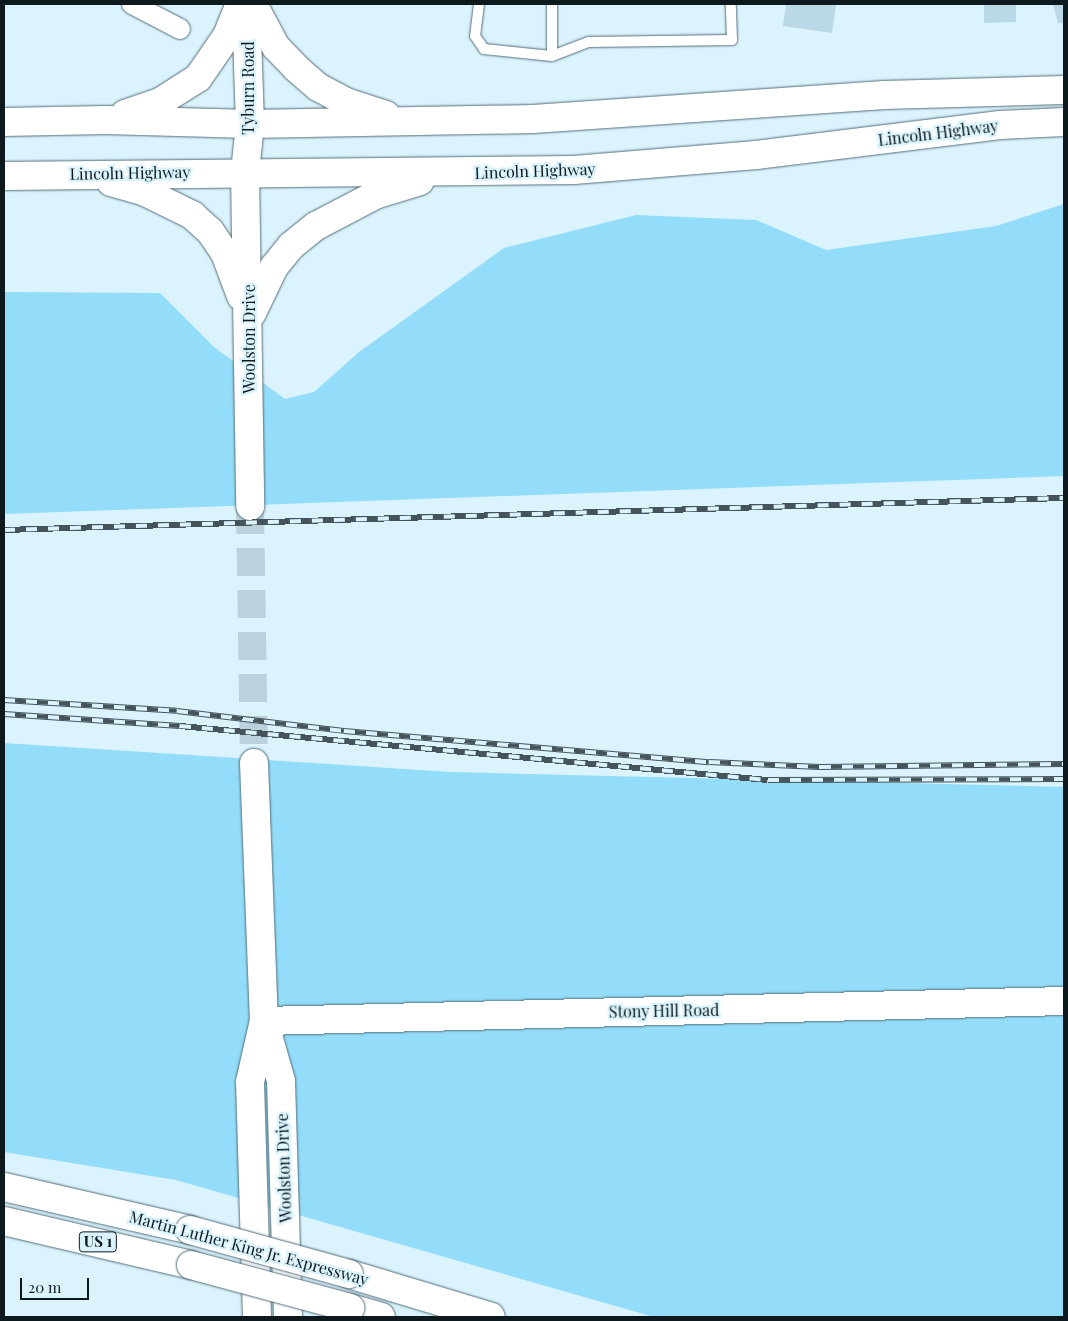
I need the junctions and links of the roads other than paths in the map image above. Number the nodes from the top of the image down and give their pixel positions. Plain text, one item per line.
1 (132, 4) edge
2 (240, 4) edge
3 (246, 4) edge
4 (253, 4) edge
5 (479, 4) edge
6 (552, 4) edge
7 (731, 4) edge
8 (180, 29) dead end
9 (552, 56) junction
10 (1064, 90) edge
11 (105, 120) junction
12 (416, 121) junction
13 (4, 122) edge
14 (1064, 122) edge
15 (250, 124) junction
16 (245, 172) junction
17 (445, 173) junction
18 (81, 174) junction
19 (4, 176) edge
20 (248, 322) junction
21 (250, 506) tunnel mouth
22 (254, 763) tunnel mouth
23 (1064, 1001) edge
24 (264, 1021) junction
25 (4, 1187) edge
26 (4, 1221) edge
27 (257, 1317) edge
28 (288, 1317) edge
29 (380, 1317) edge
30 (491, 1317) edge

1 - 8 street
2 - 11 main road
3 - 15 main road, Tyburn Road
4 - 12 main road
5 - 9 lane
6 - 9 lane
7 - 9 lane
10 - 12 main road
11 - 13 main road
11 - 15 main road
12 - 15 main road
14 - 17 main road, Lincoln Highway
15 - 16 main road, Tyburn Road
16 - 17 main road, Lincoln Highway
16 - 18 main road, Lincoln Highway
16 - 20 main road, Woolston Drive
17 - 20 main road
18 - 19 main road, Lincoln Highway
18 - 20 main road
20 - 21 main road, Woolston Drive
22 - 24 main road, Woolston Drive
23 - 24 main road, Stony Hill Road
24 - 27 main road, Woolston Drive
24 - 28 main road, Woolston Drive
25 - 30 main road, Martin Luther King Jr. Expressway / US 1, bridge
26 - 29 main road, Martin Luther King Jr. Expressway / US 1, bridge

